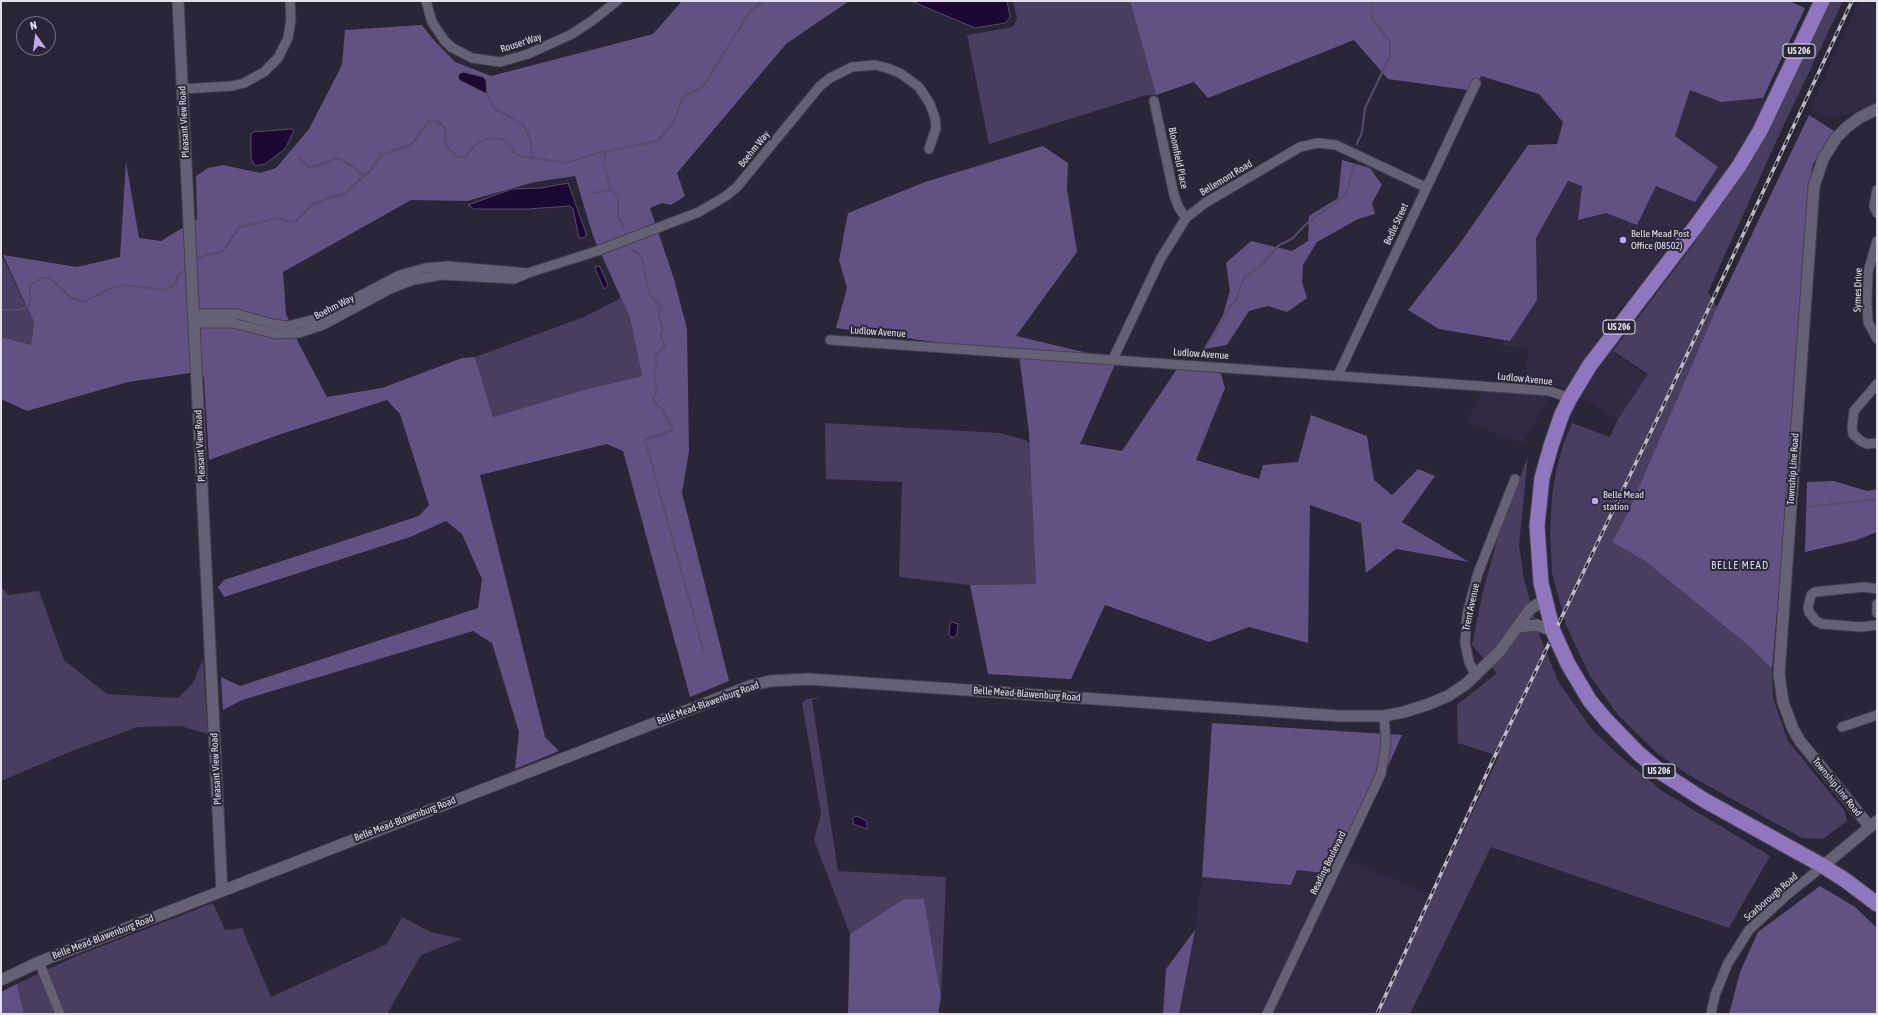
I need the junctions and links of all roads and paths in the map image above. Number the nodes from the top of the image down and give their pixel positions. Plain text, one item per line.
1 (178, 1) edge
2 (290, 1) edge
3 (426, 1) edge
4 (617, 1) edge
5 (1822, 1) edge
6 (1476, 83) dead end
7 (183, 88) junction
8 (1154, 101) dead end
9 (1877, 108) edge
10 (929, 149) dead end
11 (1425, 187) junction
12 (1877, 190) edge
13 (1877, 213) edge
14 (1186, 218) junction
15 (1877, 241) edge
16 (194, 319) junction
17 (1877, 339) edge
18 (830, 340) dead end
19 (1113, 359) junction
20 (1338, 374) junction
21 (1877, 384) edge
22 (1570, 398) junction
23 (1877, 443) edge
24 (1515, 479) dead end
25 (1877, 589) edge
26 (1544, 600) junction
27 (1877, 604) edge
28 (1877, 613) edge
29 (1877, 624) edge
30 (1517, 627) junction
31 (1553, 631) junction
32 (1476, 676) junction
33 (1877, 715) edge
34 (1384, 716) junction
35 (1842, 727) dead end
36 (1873, 824) edge
37 (1823, 866) junction
38 (222, 891) junction
39 (1877, 904) edge
40 (39, 962) junction
41 (1, 980) edge
42 (60, 1014) edge
43 (1267, 1014) edge
44 (1711, 1014) edge

1 - 7 street, Pleasant View Road
2 - 7 street
3 - 4 street, Rouser Way
5 - 22 highway, US 206
6 - 11 street, Bedle Street
7 - 16 street, Pleasant View Road
8 - 14 street, Bloomfield Place
9 - 36 street, Township Line Road
10 - 16 street, Boehm Way
11 - 14 street, Bellemont Road
11 - 20 street, Bedle Street
12 - 13 street
14 - 19 street, Bellemont Road
15 - 17 street, Symes Drive
16 - 38 street, Pleasant View Road
18 - 19 street, Ludlow Avenue
19 - 20 street, Ludlow Avenue
20 - 22 street, Ludlow Avenue
21 - 23 street
22 - 26 highway, US 206
24 - 32 street, Trent Avenue
25 - 29 street
26 - 30 street
26 - 31 highway, US 206
27 - 28 street
30 - 31 street
30 - 32 street
31 - 37 highway, US 206, bridge
32 - 34 street, Belle Mead-Blawenburg Road
33 - 35 street
34 - 38 street, Belle Mead-Blawenburg Road
34 - 43 street, Reading Boulevard
36 - 37 street
37 - 39 highway, US 206
37 - 44 street, Scarborough Road
38 - 40 street, Belle Mead-Blawenburg Road
40 - 41 street, Belle Mead-Blawenburg Road
40 - 42 street

